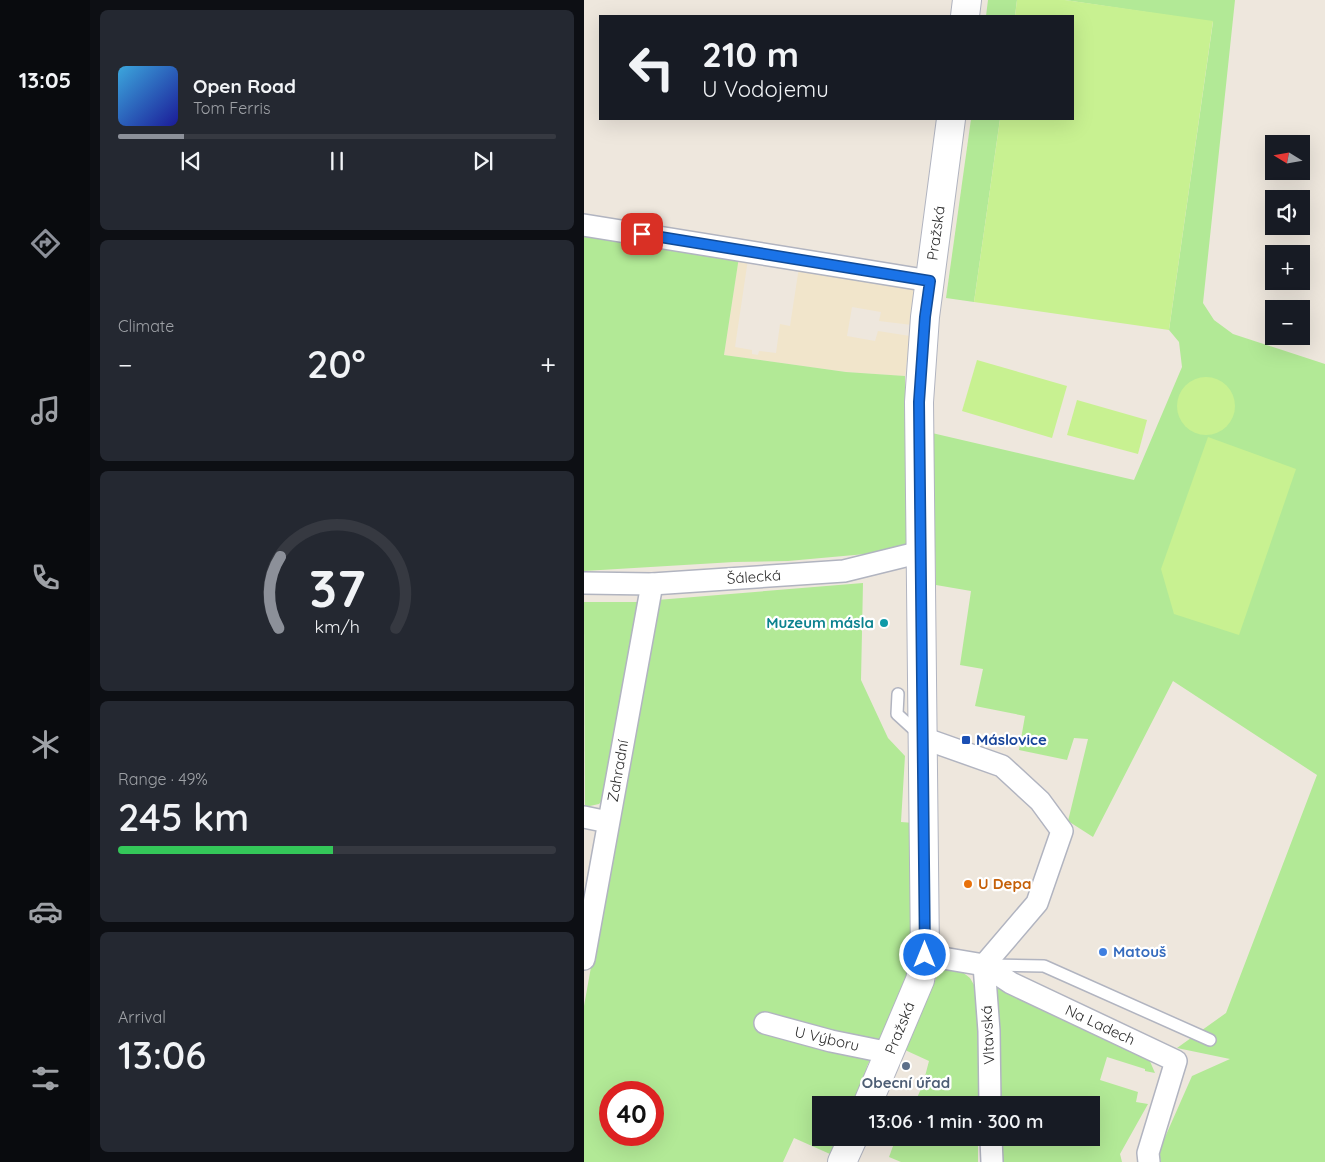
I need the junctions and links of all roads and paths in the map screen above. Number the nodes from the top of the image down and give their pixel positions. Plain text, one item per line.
1 (967, 0) edge
2 (965, 15) edge
3 (951, 120) edge
4 (584, 225) edge
5 (930, 281) junction
6 (921, 552) junction
7 (584, 583) edge
8 (652, 584) junction
9 (898, 694) dead end
10 (924, 738) junction
11 (584, 817) edge
12 (608, 822) junction
13 (925, 955) junction
14 (584, 959) edge
15 (984, 965) junction
16 (765, 1024) dead end
17 (1210, 1040) dead end
18 (890, 1053) junction
19 (871, 1096) edge
20 (990, 1096) edge
21 (849, 1146) edge
22 (991, 1146) edge
23 (842, 1162) edge
24 (992, 1162) edge
25 (1149, 1162) edge

1 - 2 street
3 - 5 street, Pražská
4 - 5 street
5 - 6 street, Pražská
6 - 8 street, Šálecká
6 - 10 street, Pražská
7 - 8 street, Šálecká
8 - 12 street, Zahradní
9 - 10 lane
10 - 13 street, Pražská
10 - 15 street
11 - 12 street
12 - 14 street, Zahradní
13 - 15 street, Na Ladech
13 - 18 street, Pražská
15 - 17 lane
15 - 20 street, Vltavská
15 - 25 street, Na Ladech
16 - 18 street, U Výboru
18 - 19 street, Pražská
21 - 23 street
22 - 24 street

